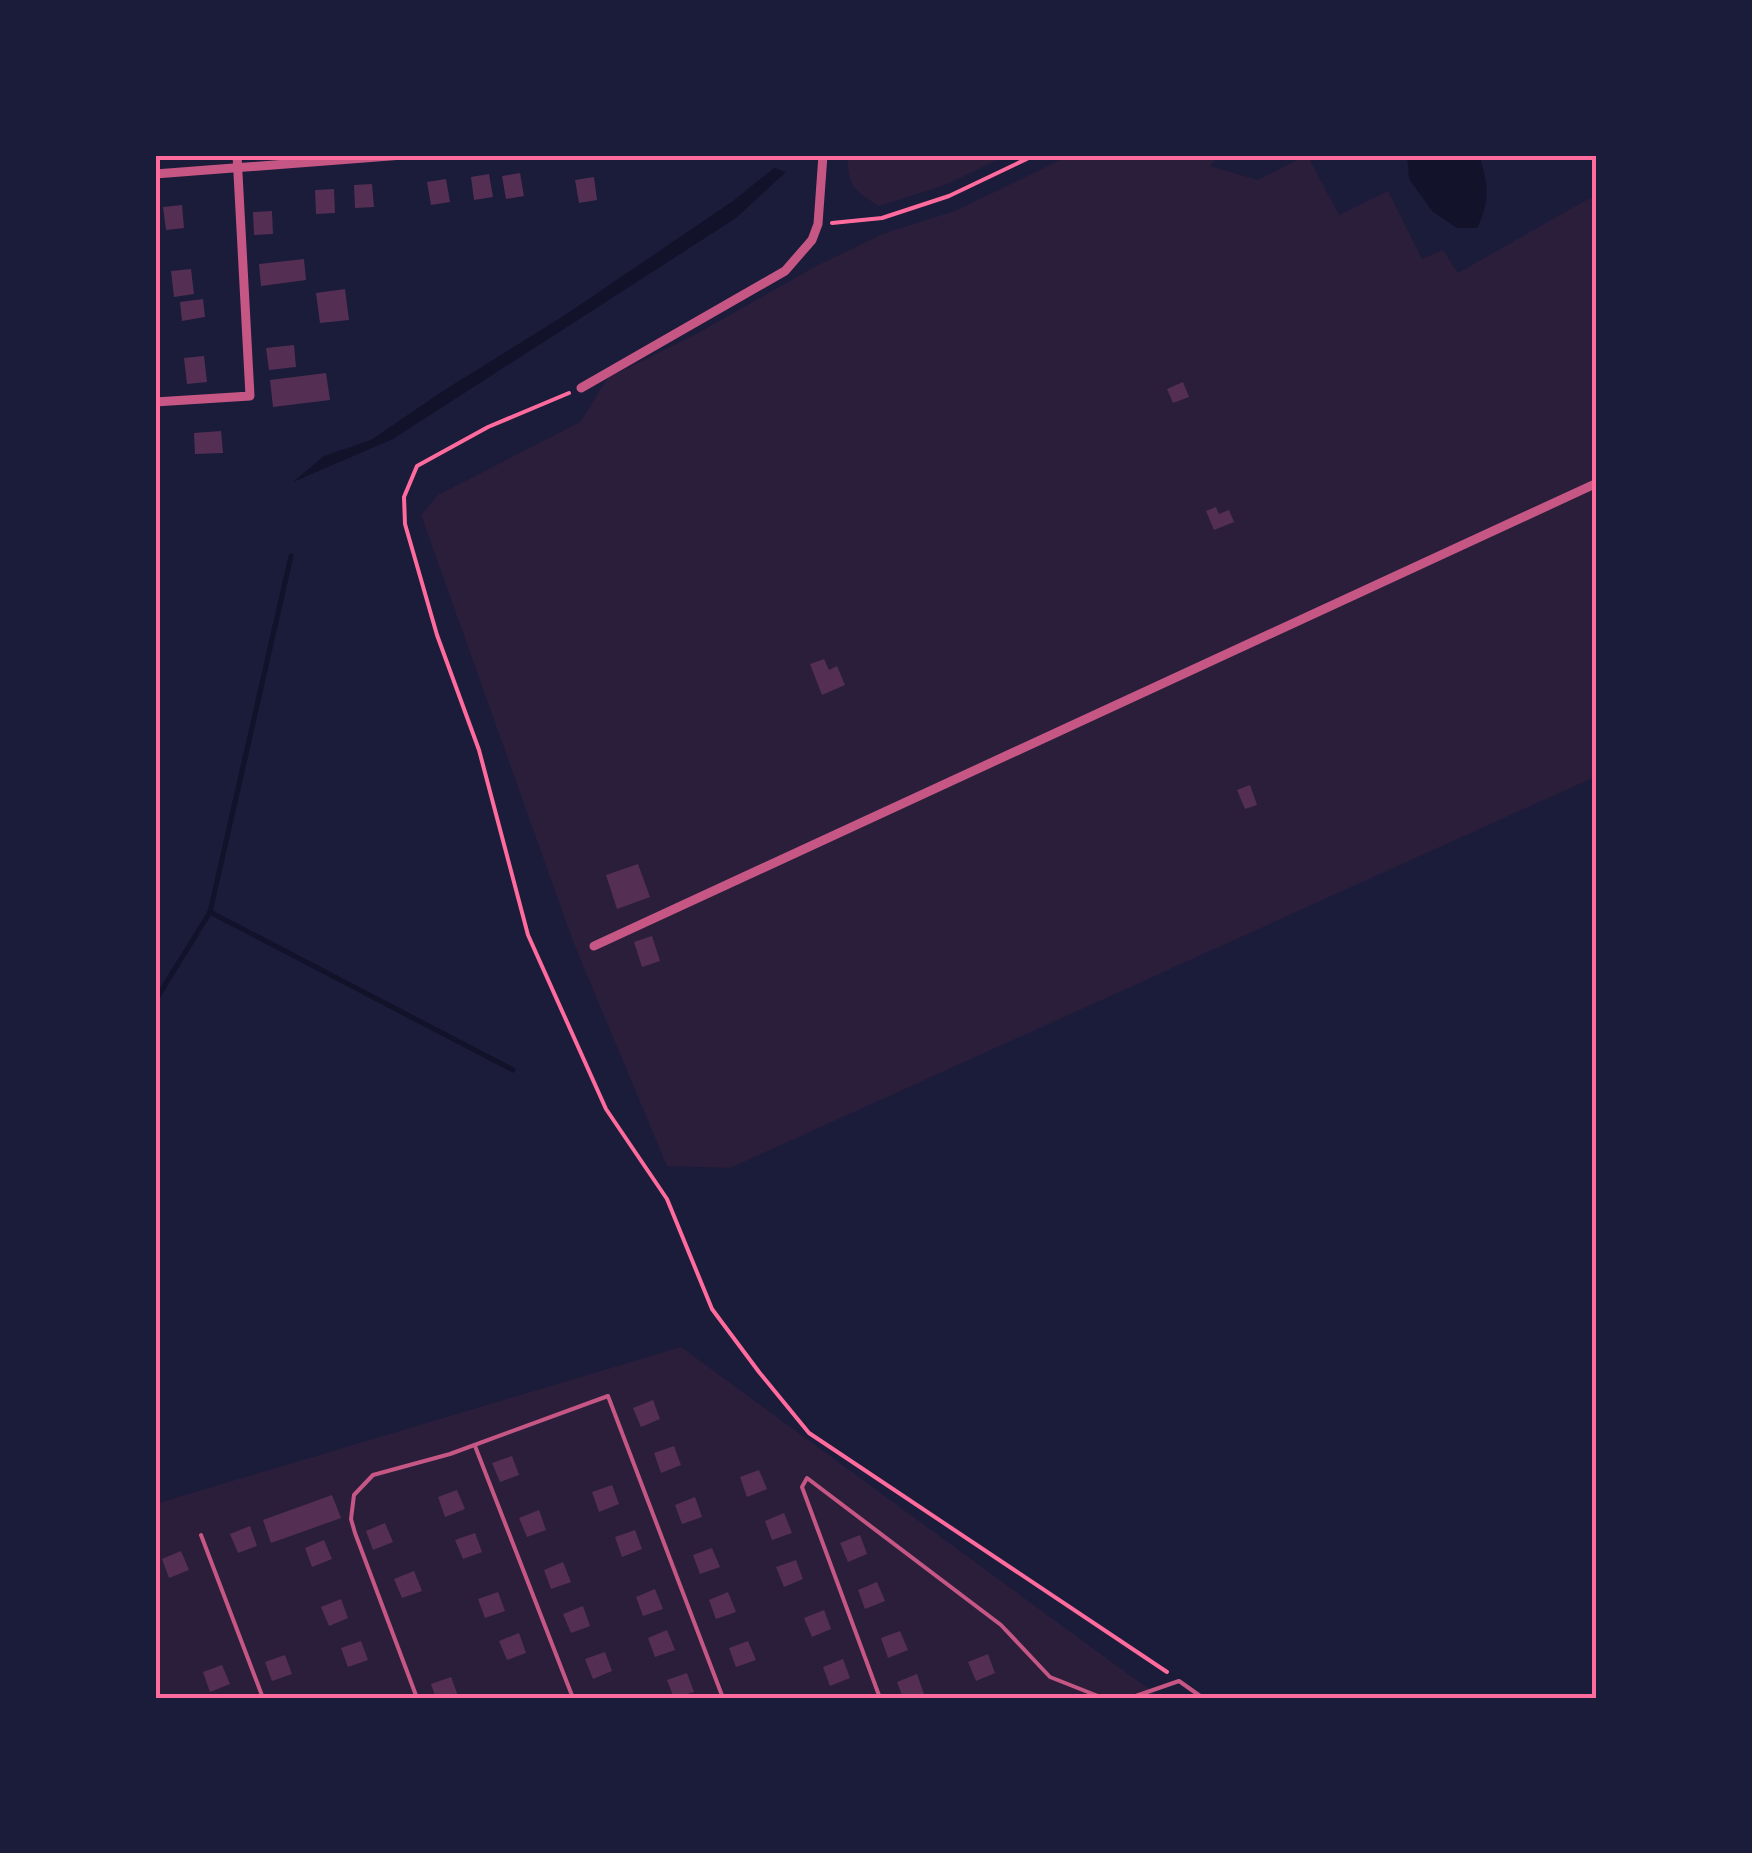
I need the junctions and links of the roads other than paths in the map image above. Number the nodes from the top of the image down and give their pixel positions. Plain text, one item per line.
1 (237, 155) edge
2 (403, 155) edge
3 (823, 155) edge
4 (237, 167) junction
5 (155, 174) edge
6 (581, 388) road end
7 (155, 402) edge
8 (1597, 483) edge
9 (594, 946) dead end
10 (474, 1445) junction
11 (201, 1535) dead end
12 (263, 1698) edge
13 (417, 1698) edge
14 (573, 1698) edge
15 (723, 1698) edge
16 (880, 1698) edge
17 (1103, 1698) edge
18 (1130, 1698) edge
19 (1203, 1698) edge

1 - 4 street
2 - 4 street
3 - 6 street
4 - 5 street
4 - 7 street
8 - 9 street
10 - 13 lane
10 - 14 lane
10 - 15 lane
11 - 12 lane
16 - 17 lane
18 - 19 lane

